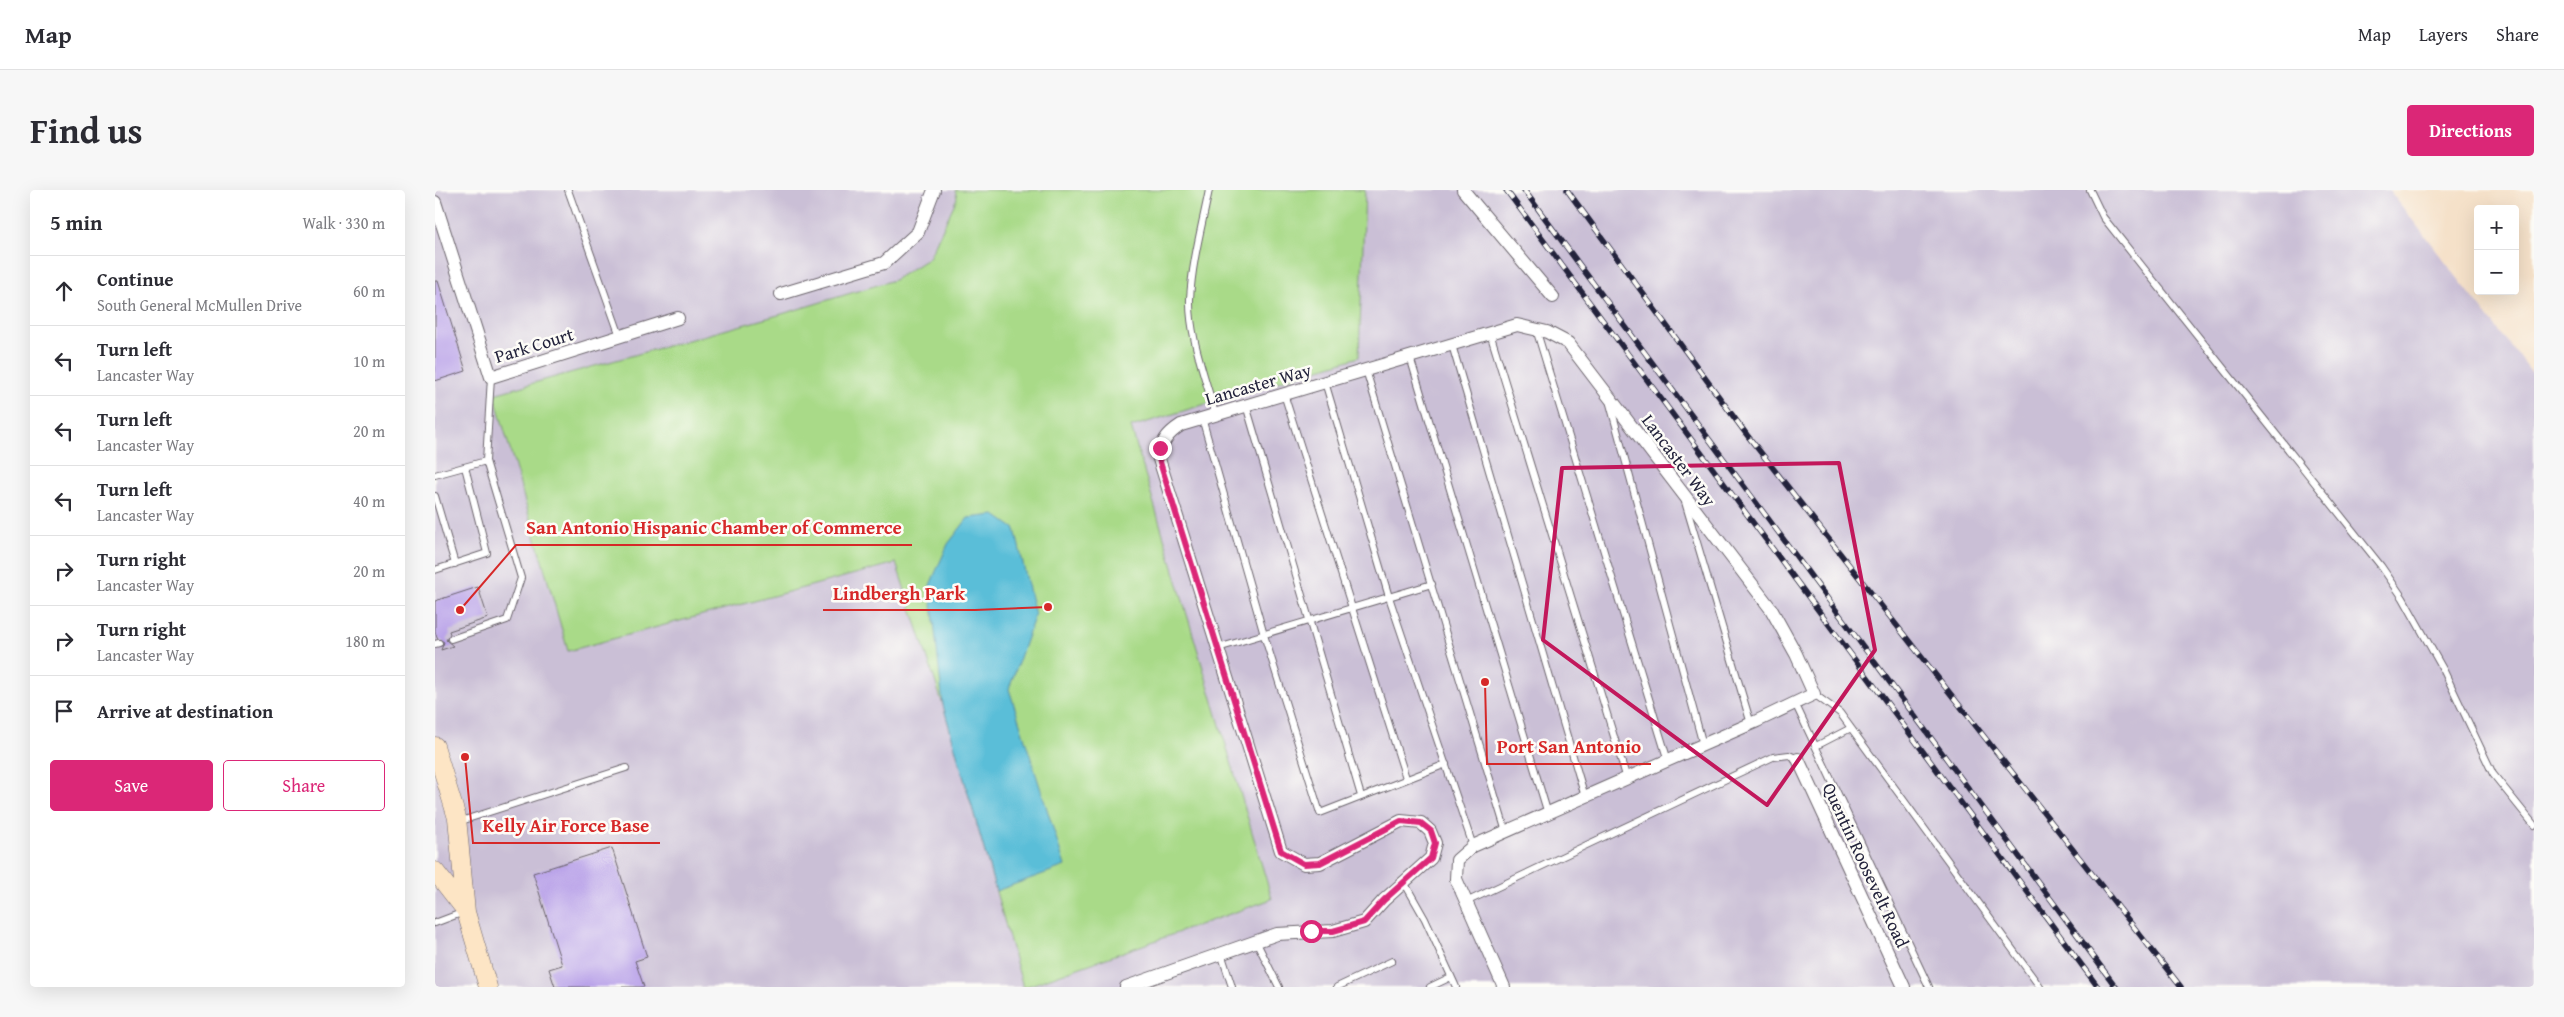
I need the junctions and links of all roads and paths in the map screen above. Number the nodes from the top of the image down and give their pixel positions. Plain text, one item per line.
1 (568, 190) edge
2 (934, 190) edge
3 (1209, 190) edge
4 (1463, 190) edge
5 (2091, 190) edge
6 (435, 202) edge
7 (781, 294) dead end
8 (1553, 297) dead end
9 (678, 318) dead end
10 (1536, 329) junction
11 (1490, 334) junction
12 (620, 336) junction
13 (1452, 345) junction
14 (1410, 357) junction
15 (1366, 370) junction
16 (491, 377) junction
17 (1325, 382) junction
18 (1284, 394) junction
19 (1607, 394) junction
20 (1246, 405) junction
21 (1215, 414) junction
22 (1202, 418) junction
23 (486, 461) junction
24 (465, 467) junction
25 (435, 475) edge
26 (1683, 494) junction
27 (435, 496) edge
28 (455, 564) junction
29 (435, 570) edge
30 (1432, 584) junction
31 (1389, 597) junction
32 (1352, 608) junction
33 (1308, 622) junction
34 (1264, 635) junction
35 (451, 639) dead end
36 (1218, 648) junction
37 (1814, 694) junction
38 (1795, 703) junction
39 (1751, 724) junction
40 (1851, 728) junction
41 (1703, 745) junction
42 (435, 746) edge
43 (1816, 746) junction
44 (1797, 759) joint
45 (1668, 760) junction
46 (1445, 764) junction
47 (626, 768) dead end
48 (1406, 778) junction
49 (1627, 779) junction
50 (1361, 796) junction
51 (1585, 797) junction
52 (1548, 814) junction
53 (458, 822) junction
54 (2534, 825) edge
55 (1506, 832) junction
56 (1473, 846) junction
57 (435, 871) edge
58 (1404, 882) junction
59 (1466, 902) junction
60 (466, 912) junction
61 (435, 923) edge
62 (1255, 940) junction
63 (1221, 953) junction
64 (1392, 961) dead end
65 (1451, 977) junction
66 (488, 987) edge
67 (1126, 987) edge
68 (1232, 987) edge
69 (1279, 987) edge
70 (1337, 987) edge
71 (1430, 987) edge
72 (1456, 987) edge
73 (1504, 987) edge
74 (1904, 987) edge
75 (1929, 987) edge
76 (2040, 987) edge

1 - 12 lane
2 - 7 street
3 - 21 lane
4 - 8 street
5 - 54 lane
6 - 16 street, Park Court
9 - 12 street, Park Court
10 - 11 street, Lancaster Way
10 - 19 street, Lancaster Way
10 - 45 lane
11 - 13 street, Lancaster Way
11 - 49 lane
12 - 16 street, Park Court
13 - 14 street, Lancaster Way
13 - 51 lane
14 - 15 street, Lancaster Way
14 - 52 lane
15 - 17 street, Lancaster Way
15 - 30 lane
16 - 23 lane
17 - 18 street, Lancaster Way
17 - 31 lane
18 - 20 street, Lancaster Way
18 - 32 lane
19 - 26 street, Lancaster Way
19 - 41 lane
20 - 21 street, Lancaster Way
20 - 33 lane
21 - 22 street, Lancaster Way
22 - 34 lane
22 - 36 street, Lancaster Way
23 - 24 lane
23 - 35 lane
24 - 25 lane
24 - 28 lane
26 - 37 street, Lancaster Way
26 - 39 lane
27 - 28 lane
28 - 29 lane
30 - 31 lane
30 - 55 lane
31 - 32 lane
31 - 46 lane
32 - 33 lane
32 - 48 lane
33 - 34 lane
33 - 50 lane
34 - 36 lane
34 - 50 lane
36 - 58 street, Lancaster Way
37 - 38 street
37 - 40 lane
38 - 39 street
38 - 43 lane
39 - 41 street
40 - 43 lane
40 - 76 lane
41 - 45 street
42 - 53 main road
43 - 75 lane
44 - 59 lane
44 - 74 street, Quentin Roosevelt Road
45 - 49 street
46 - 48 lane
46 - 56 lane
47 - 53 lane
48 - 50 lane
49 - 51 street
51 - 52 street
52 - 55 street
53 - 60 main road
55 - 56 street
56 - 59 street
57 - 60 main road
58 - 62 street
58 - 65 lane
59 - 73 street
60 - 61 lane
60 - 66 main road
62 - 63 street
62 - 69 lane
63 - 67 street
63 - 68 lane
64 - 70 lane
65 - 71 lane
65 - 72 lane

